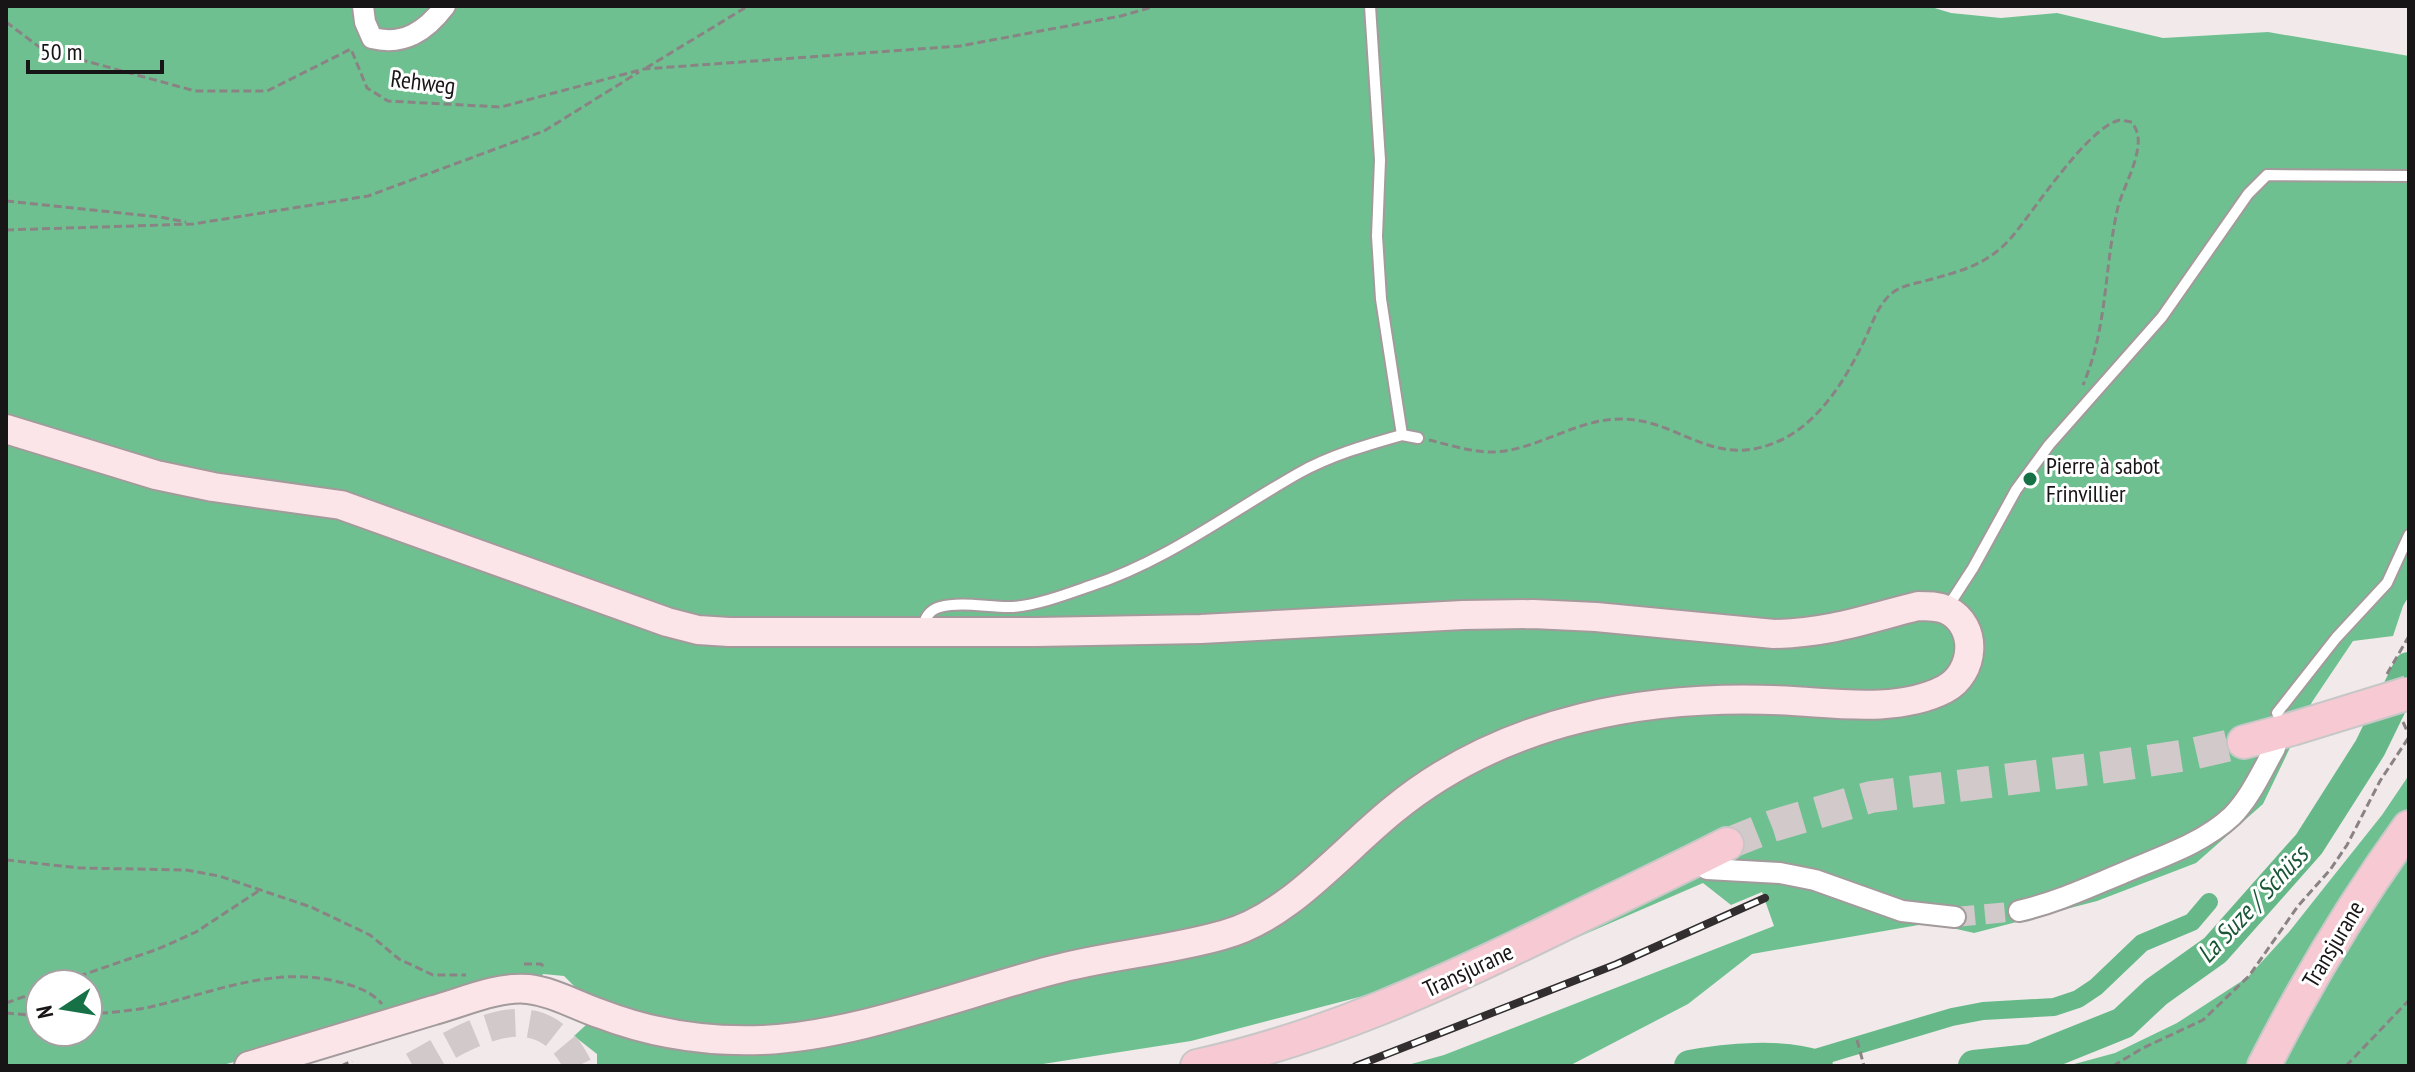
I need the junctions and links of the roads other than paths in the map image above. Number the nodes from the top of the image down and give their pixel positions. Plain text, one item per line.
1 (363, 6) edge
2 (445, 6) edge
3 (1370, 6) edge
4 (2409, 176) edge
5 (6, 429) edge
6 (1402, 435) junction
7 (1418, 438) road end
8 (2409, 535) edge
9 (1946, 610) junction
10 (922, 631) junction
11 (2398, 700) edge
12 (2272, 733) junction
13 (2409, 827) edge
14 (1705, 860) joint
15 (2019, 911) tunnel mouth
16 (1955, 917) tunnel mouth
17 (249, 1066) edge
18 (1197, 1066) edge
19 (2264, 1066) edge

1 - 2 street
3 - 6 lane
4 - 9 lane
5 - 10 street
6 - 7 lane
6 - 10 lane
8 - 12 lane
9 - 10 street
9 - 17 street
11 - 12 main road, bridge
12 - 15 street
13 - 19 main road, Transjurane
14 - 16 street
14 - 18 main road, Transjurane

